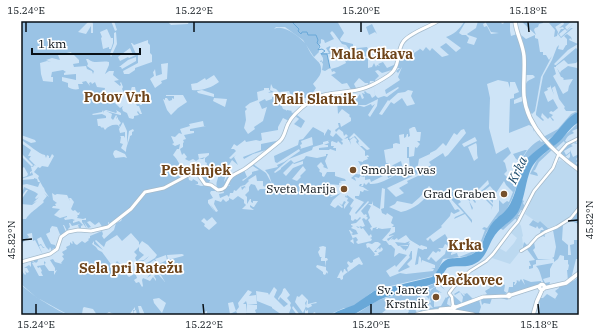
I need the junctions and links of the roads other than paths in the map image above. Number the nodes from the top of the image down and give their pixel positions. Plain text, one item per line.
1 (438, 21) edge
2 (515, 21) edge
3 (579, 138) edge
4 (559, 154) junction
5 (579, 170) edge
6 (579, 208) edge
7 (521, 251) dead end
8 (21, 262) edge
9 (579, 273) edge
10 (541, 288) junction
11 (454, 307) junction
12 (444, 312) junction
13 (461, 313) junction
14 (413, 315) edge
15 (417, 315) edge
16 (421, 315) edge
17 (466, 315) edge
18 (473, 315) edge
19 (533, 315) edge

1 - 8 main road
2 - 4 main road
3 - 4 street
4 - 5 main road
4 - 11 street
6 - 7 street
9 - 10 main road
10 - 11 main road
10 - 19 main road
11 - 14 main road
12 - 13 highway
12 - 15 highway
12 - 16 highway
13 - 17 highway
13 - 18 highway

